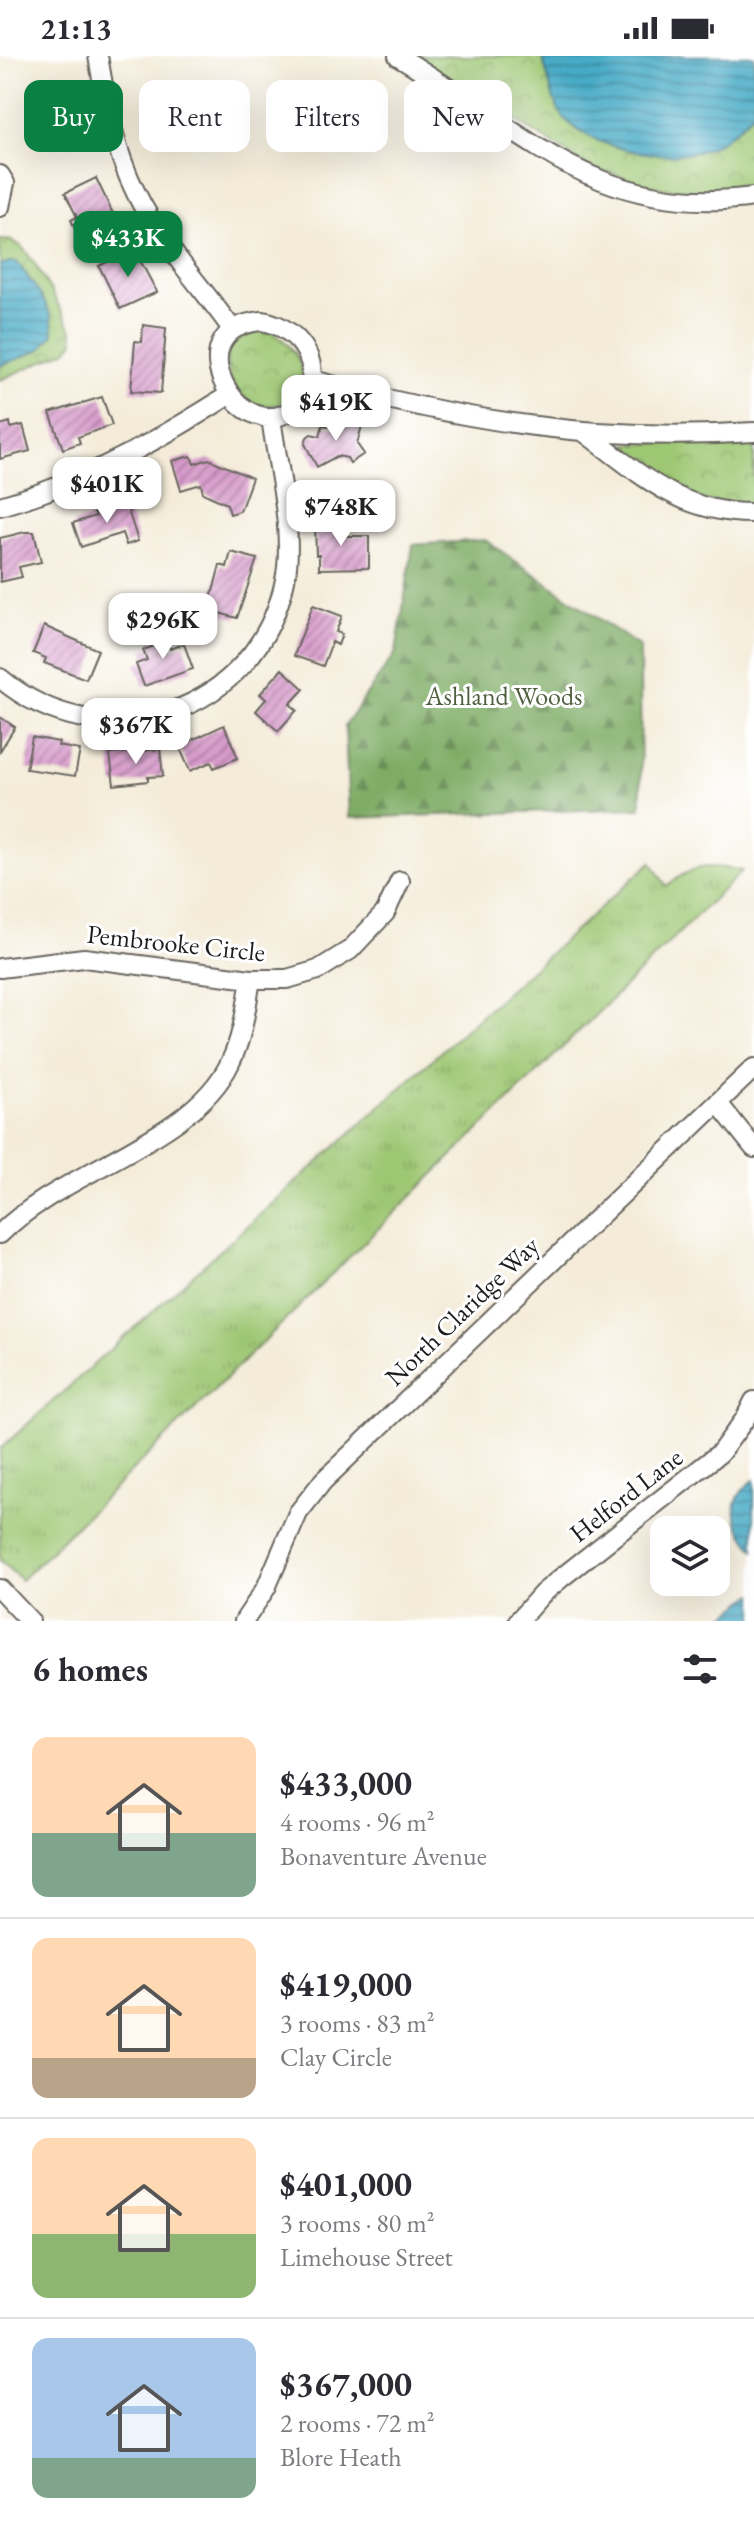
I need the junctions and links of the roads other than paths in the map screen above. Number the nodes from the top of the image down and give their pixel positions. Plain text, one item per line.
1 (98, 56) edge
2 (398, 56) edge
3 (0, 175) edge
4 (754, 197) edge
5 (0, 207) edge
6 (232, 329) junction
7 (313, 380) junction
8 (229, 395) junction
9 (271, 417) junction
10 (584, 432) junction
11 (754, 432) edge
12 (0, 506) edge
13 (754, 513) edge
14 (0, 678) edge
15 (400, 881) dead end
16 (0, 968) edge
17 (251, 979) junction
18 (754, 1068) edge
19 (718, 1103) junction
20 (754, 1148) edge
21 (0, 1234) edge
22 (754, 1401) edge
23 (0, 1589) edge
24 (30, 1621) edge
25 (244, 1621) edge
26 (518, 1621) edge

1 - 6 street
2 - 4 street
3 - 5 street
6 - 7 street
6 - 8 street
7 - 9 street
7 - 10 street
8 - 9 street
8 - 12 street
9 - 14 street
10 - 11 street
10 - 13 street
15 - 17 street, Pembrooke Circle
16 - 17 street, Pembrooke Circle
17 - 21 street
18 - 19 street, North Claridge Way
19 - 20 street
19 - 25 street, North Claridge Way
22 - 26 street, Helford Lane
23 - 24 street

